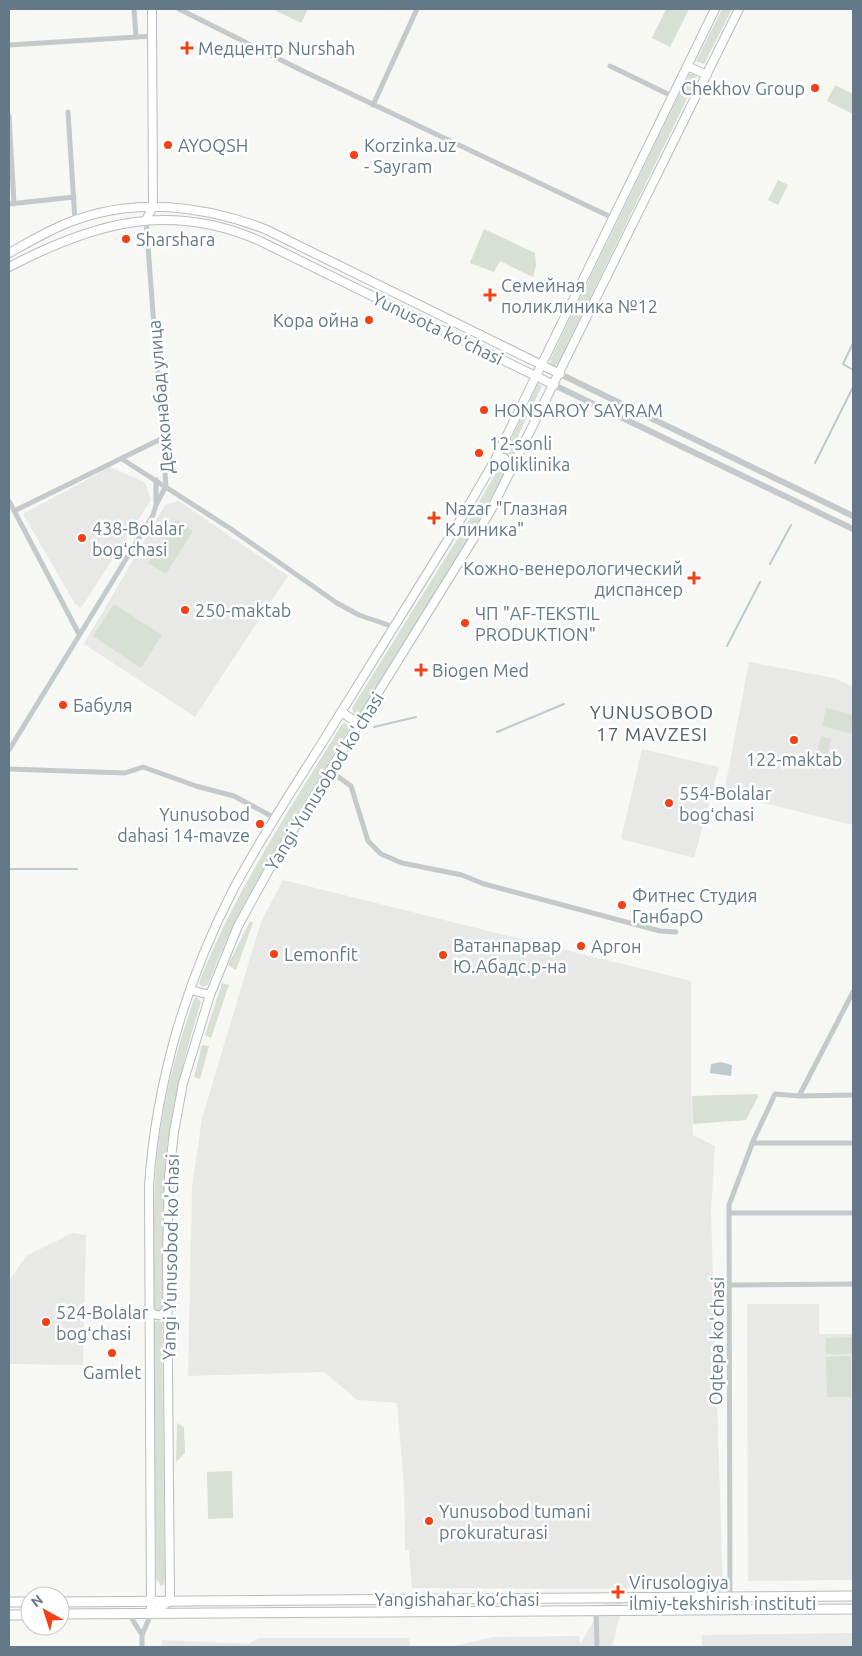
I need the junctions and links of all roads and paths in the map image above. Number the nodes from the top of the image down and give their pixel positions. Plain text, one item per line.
1 (134, 9) edge
2 (152, 9) edge
3 (179, 9) edge
4 (417, 9) edge
5 (715, 9) edge
6 (739, 9) edge
7 (153, 36) junction
8 (136, 37) junction
9 (9, 45) edge
10 (610, 66) dead end
11 (687, 66) junction
12 (707, 75) junction
13 (672, 96) junction
14 (373, 105) junction
15 (68, 112) dead end
16 (9, 116) edge
17 (74, 197) junction
18 (11, 204) edge
19 (153, 206) junction
20 (613, 218) junction
21 (76, 220) junction
22 (146, 220) junction
23 (160, 220) junction
24 (9, 253) edge
25 (9, 267) edge
26 (541, 365) junction
27 (560, 374) junction
28 (536, 376) junction
29 (554, 385) junction
30 (163, 438) junction
31 (122, 459) junction
32 (495, 460) junction
33 (512, 470) junction
34 (156, 480) junction
35 (166, 486) junction
36 (9, 502) edge
37 (156, 504) junction
38 (14, 511) junction
39 (853, 516) edge
40 (853, 529) edge
41 (394, 627) junction
42 (79, 634) junction
43 (341, 712) junction
44 (360, 724) junction
45 (9, 750) edge
46 (9, 769) edge
47 (330, 771) junction
48 (275, 818) junction
49 (676, 932) dead end
50 (191, 990) junction
51 (853, 992) edge
52 (210, 995) junction
53 (853, 1095) edge
54 (799, 1096) junction
55 (752, 1143) junction
56 (853, 1143) edge
57 (729, 1213) junction
58 (853, 1213) edge
59 (853, 1284) edge
60 (731, 1285) junction
61 (168, 1307) junction
62 (148, 1309) junction
63 (853, 1596) edge
64 (730, 1597) junction
65 (774, 1597) junction
66 (596, 1598) junction
67 (435, 1600) junction
68 (170, 1601) junction
69 (12, 1602) edge
70 (70, 1602) edge
71 (151, 1602) junction
72 (853, 1609) edge
73 (730, 1610) junction
74 (774, 1610) junction
75 (596, 1611) junction
76 (435, 1612) junction
77 (70, 1614) edge
78 (129, 1614) junction
79 (151, 1614) junction
80 (12, 1615) edge
81 (142, 1635) junction
82 (142, 1647) edge
83 (597, 1647) edge

1 - 8 street
2 - 7 main road
3 - 14 street
4 - 14 street
5 - 11 main road, Yangi Yunusobod ko'chasi
6 - 12 main road, Yangi Yunusobod ko'chasi
7 - 8 street
7 - 19 main road
8 - 9 street
10 - 13 street
11 - 12 main road
11 - 13 main road, Yangi Yunusobod ko'chasi
12 - 27 main road, Yangi Yunusobod ko'chasi
13 - 20 main road, Yangi Yunusobod ko'chasi
14 - 20 street
15 - 17 street
16 - 18 street
17 - 18 street
17 - 21 street
19 - 21 main road, Yunusota koʻchasi
19 - 22 main road
19 - 23 main road
19 - 26 main road, Yunusota koʻchasi
20 - 26 main road, Yangi Yunusobod ko'chasi
21 - 24 main road, Yunusota koʻchasi
22 - 23 main road, Yunusota koʻchasi
22 - 25 main road, Yunusota koʻchasi
22 - 30 street, Дехконабад улица
23 - 28 main road, Yunusota koʻchasi
26 - 27 main road, Yunusota koʻchasi
26 - 28 main road, Yangi Yunusobod ko'chasi
27 - 29 main road, Yangi Yunusobod ko'chasi
27 - 39 street, Yunusota koʻchasi
28 - 29 main road, Yunusota koʻchasi
28 - 32 main road, Yangi Yunusobod ko'chasi
29 - 33 main road, Yangi Yunusobod ko'chasi
29 - 40 street, Yunusota koʻchasi
30 - 31 street
30 - 35 street, Дехконабад улица
31 - 34 street
31 - 38 street
32 - 33 main road
32 - 41 main road, Yangi Yunusobod ko'chasi
33 - 44 main road, Yangi Yunusobod ko'chasi
34 - 35 street
34 - 37 street
35 - 37 street
35 - 41 street, Дехконабад улица
36 - 38 street
37 - 42 street
38 - 42 street
41 - 43 main road, Yangi Yunusobod ko'chasi
42 - 45 street
43 - 44 main road
43 - 48 main road, Yangi Yunusobod ko'chasi
44 - 47 main road, Yangi Yunusobod ko'chasi
46 - 48 street
47 - 49 street
47 - 52 main road, Yangi Yunusobod ko'chasi
48 - 50 main road, Yangi Yunusobod ko'chasi
50 - 52 main road
50 - 62 main road, Yangi Yunusobod ko'chasi
51 - 54 street
52 - 61 main road, Yangi Yunusobod ko'chasi
53 - 54 street
54 - 55 street, Oqtepa ko'chasi
55 - 56 street
55 - 57 street, Oqtepa ko'chasi
57 - 58 street
57 - 60 street, Oqtepa ko'chasi
59 - 60 street
60 - 64 street, Oqtepa ko'chasi
61 - 62 main road
61 - 68 main road, Yangi Yunusobod ko'chasi
62 - 71 main road, Yangi Yunusobod ko'chasi
63 - 65 main road, Yangishahar ko‘chasi
64 - 65 main road, Yangishahar ko‘chasi
64 - 66 main road, Yangishahar ko‘chasi
64 - 73 street, Oqtepa ko'chasi
65 - 74 main road
66 - 67 main road, Yangishahar ko‘chasi
66 - 75 main road
67 - 68 main road, Yangishahar ko‘chasi
67 - 76 main road
68 - 71 main road, Yangishahar ko‘chasi
68 - 79 main road
69 - 80 main road
70 - 71 main road, Yangishahar ko‘chasi
71 - 79 main road, Yangi Yunusobod ko'chasi
72 - 74 main road, Yangishahar ko‘chasi
73 - 74 main road, Yangishahar ko‘chasi
73 - 75 main road, Yangishahar ko‘chasi
75 - 76 main road, Yangishahar ko‘chasi
75 - 83 street
76 - 79 main road, Yangishahar ko‘chasi
77 - 78 main road, Yangishahar ko‘chasi
78 - 79 main road, Yangishahar ko‘chasi
78 - 81 street
79 - 81 street
81 - 82 street

